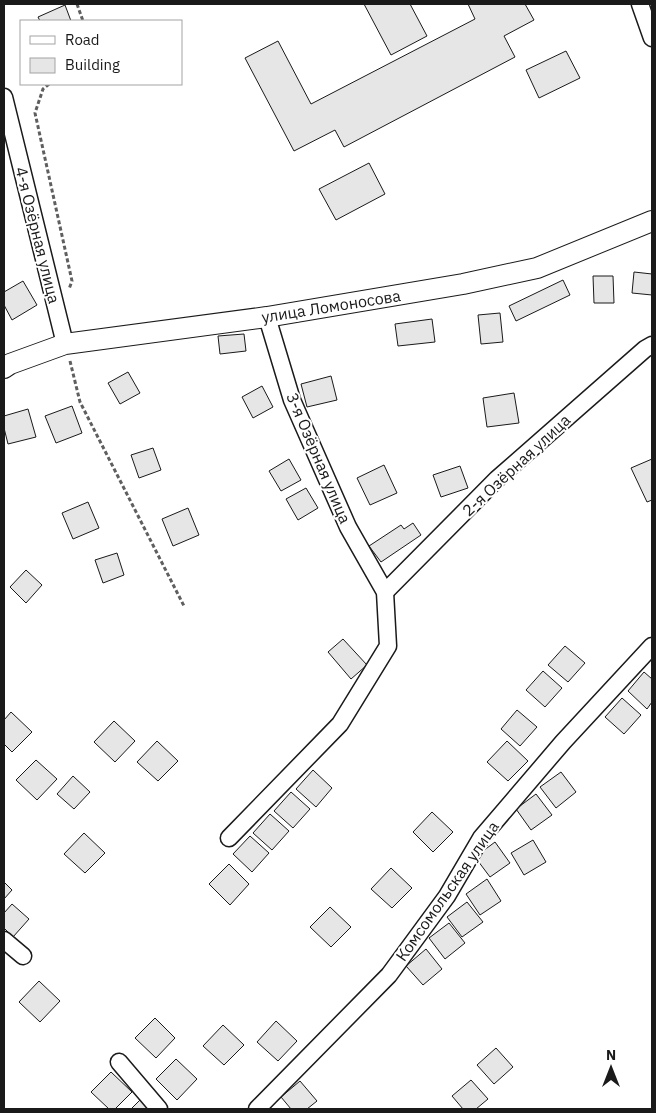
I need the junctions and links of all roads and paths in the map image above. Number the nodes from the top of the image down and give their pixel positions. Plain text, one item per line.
1 (77, 4) edge
2 (640, 4) edge
3 (83, 20) edge
4 (652, 38) edge
5 (48, 85) edge
6 (4, 97) edge
7 (652, 221) edge
8 (68, 290) dead end
9 (267, 317) junction
10 (65, 344) junction
11 (652, 345) edge
12 (4, 368) edge
13 (385, 592) junction
14 (184, 606) dead end
15 (652, 646) edge
16 (228, 838) dead end
17 (4, 940) edge
18 (24, 956) dead end
19 (119, 1062) dead end
20 (159, 1109) edge
21 (257, 1109) edge

1 - 3 path
2 - 4 street
5 - 8 path
6 - 10 street, 4-я Озёрная улица
7 - 9 street, улица Ломоносова
9 - 10 street, улица Ломоносова
9 - 13 street, 3-я Озёрная улица
10 - 12 street, улица Ломоносова
10 - 14 path
11 - 13 street, 2-я Озёрная улица
13 - 16 street
15 - 21 street, Комсомольская улица
17 - 18 street
19 - 20 street

